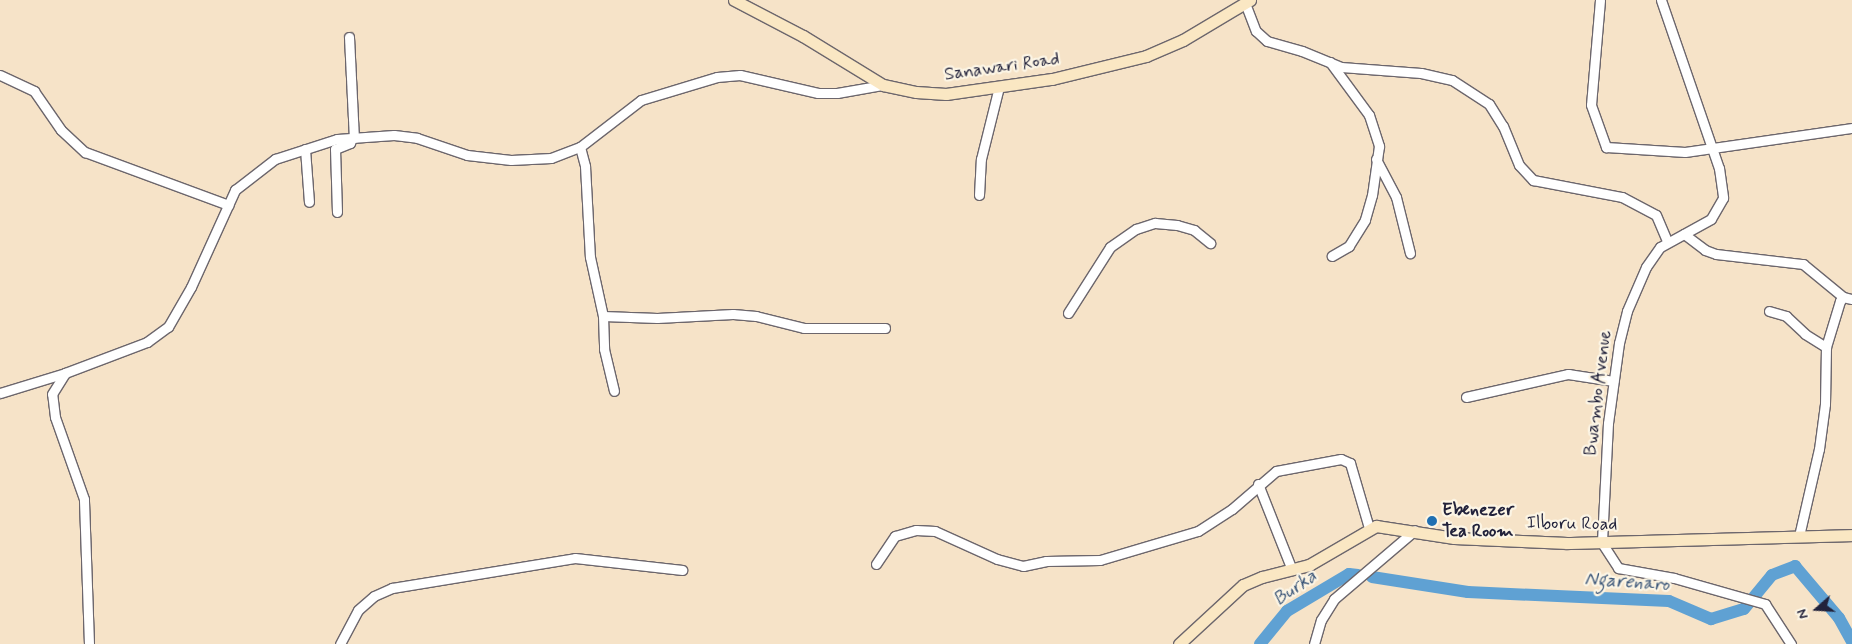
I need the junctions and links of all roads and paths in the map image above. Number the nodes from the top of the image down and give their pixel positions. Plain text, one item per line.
1 (734, 0) edge
2 (1600, 0) edge
3 (1661, 0) edge
4 (1243, 3) edge
5 (349, 37) dead end
6 (1330, 62) junction
7 (0, 75) edge
8 (884, 84) junction
9 (999, 87) junction
10 (1852, 128) edge
11 (353, 138) junction
12 (580, 147) junction
13 (1712, 148) junction
14 (305, 149) junction
15 (1376, 159) junction
16 (979, 195) dead end
17 (309, 202) dead end
18 (228, 205) junction
19 (338, 212) dead end
20 (1684, 234) junction
21 (1667, 241) junction
22 (1210, 243) dead end
23 (1410, 253) dead end
24 (1332, 256) dead end
25 (1848, 298) edge
26 (1769, 311) dead end
27 (1068, 313) dead end
28 (603, 316) junction
29 (885, 328) dead end
30 (1826, 347) junction
31 (65, 374) junction
32 (1614, 381) junction
33 (614, 391) dead end
34 (0, 393) edge
35 (1466, 396) dead end
36 (1258, 484) junction
37 (1369, 528) junction
38 (1415, 530) junction
39 (1852, 535) edge
40 (1799, 536) junction
41 (1602, 542) junction
42 (876, 564) dead end
43 (682, 570) dead end
44 (1292, 570) junction
45 (88, 644) edge
46 (340, 644) edge
47 (1179, 644) edge
48 (1314, 644) edge
49 (1791, 644) edge

1 - 8 street, Sanawari Road
2 - 13 street
3 - 13 street, Bwambo Avenue
4 - 6 street
4 - 9 street, Sanawari Road
5 - 11 street
6 - 15 street
6 - 21 street
7 - 18 street
8 - 9 street, Sanawari Road
8 - 12 street
9 - 16 street
10 - 13 street
11 - 12 street
11 - 14 street
11 - 19 street
12 - 28 street
13 - 20 street, Bwambo Avenue
14 - 17 street
14 - 18 street
15 - 23 street
15 - 24 street
18 - 31 street
20 - 21 street, Bwambo Avenue
20 - 25 street
21 - 32 street, Bwambo Avenue
22 - 27 street
25 - 30 street
26 - 30 street
28 - 29 street
28 - 33 street
30 - 40 street
31 - 34 street
31 - 45 street
32 - 35 street
32 - 41 street, Bwambo Avenue
36 - 37 street
36 - 42 street
36 - 44 street
37 - 38 street, Ilboru Road
37 - 44 street, Ilboru Road
38 - 41 street, Ilboru Road
38 - 48 street
39 - 40 street, Ilboru Road
40 - 41 street, Ilboru Road
41 - 49 street
43 - 46 street
44 - 47 street, Ilboru Road

